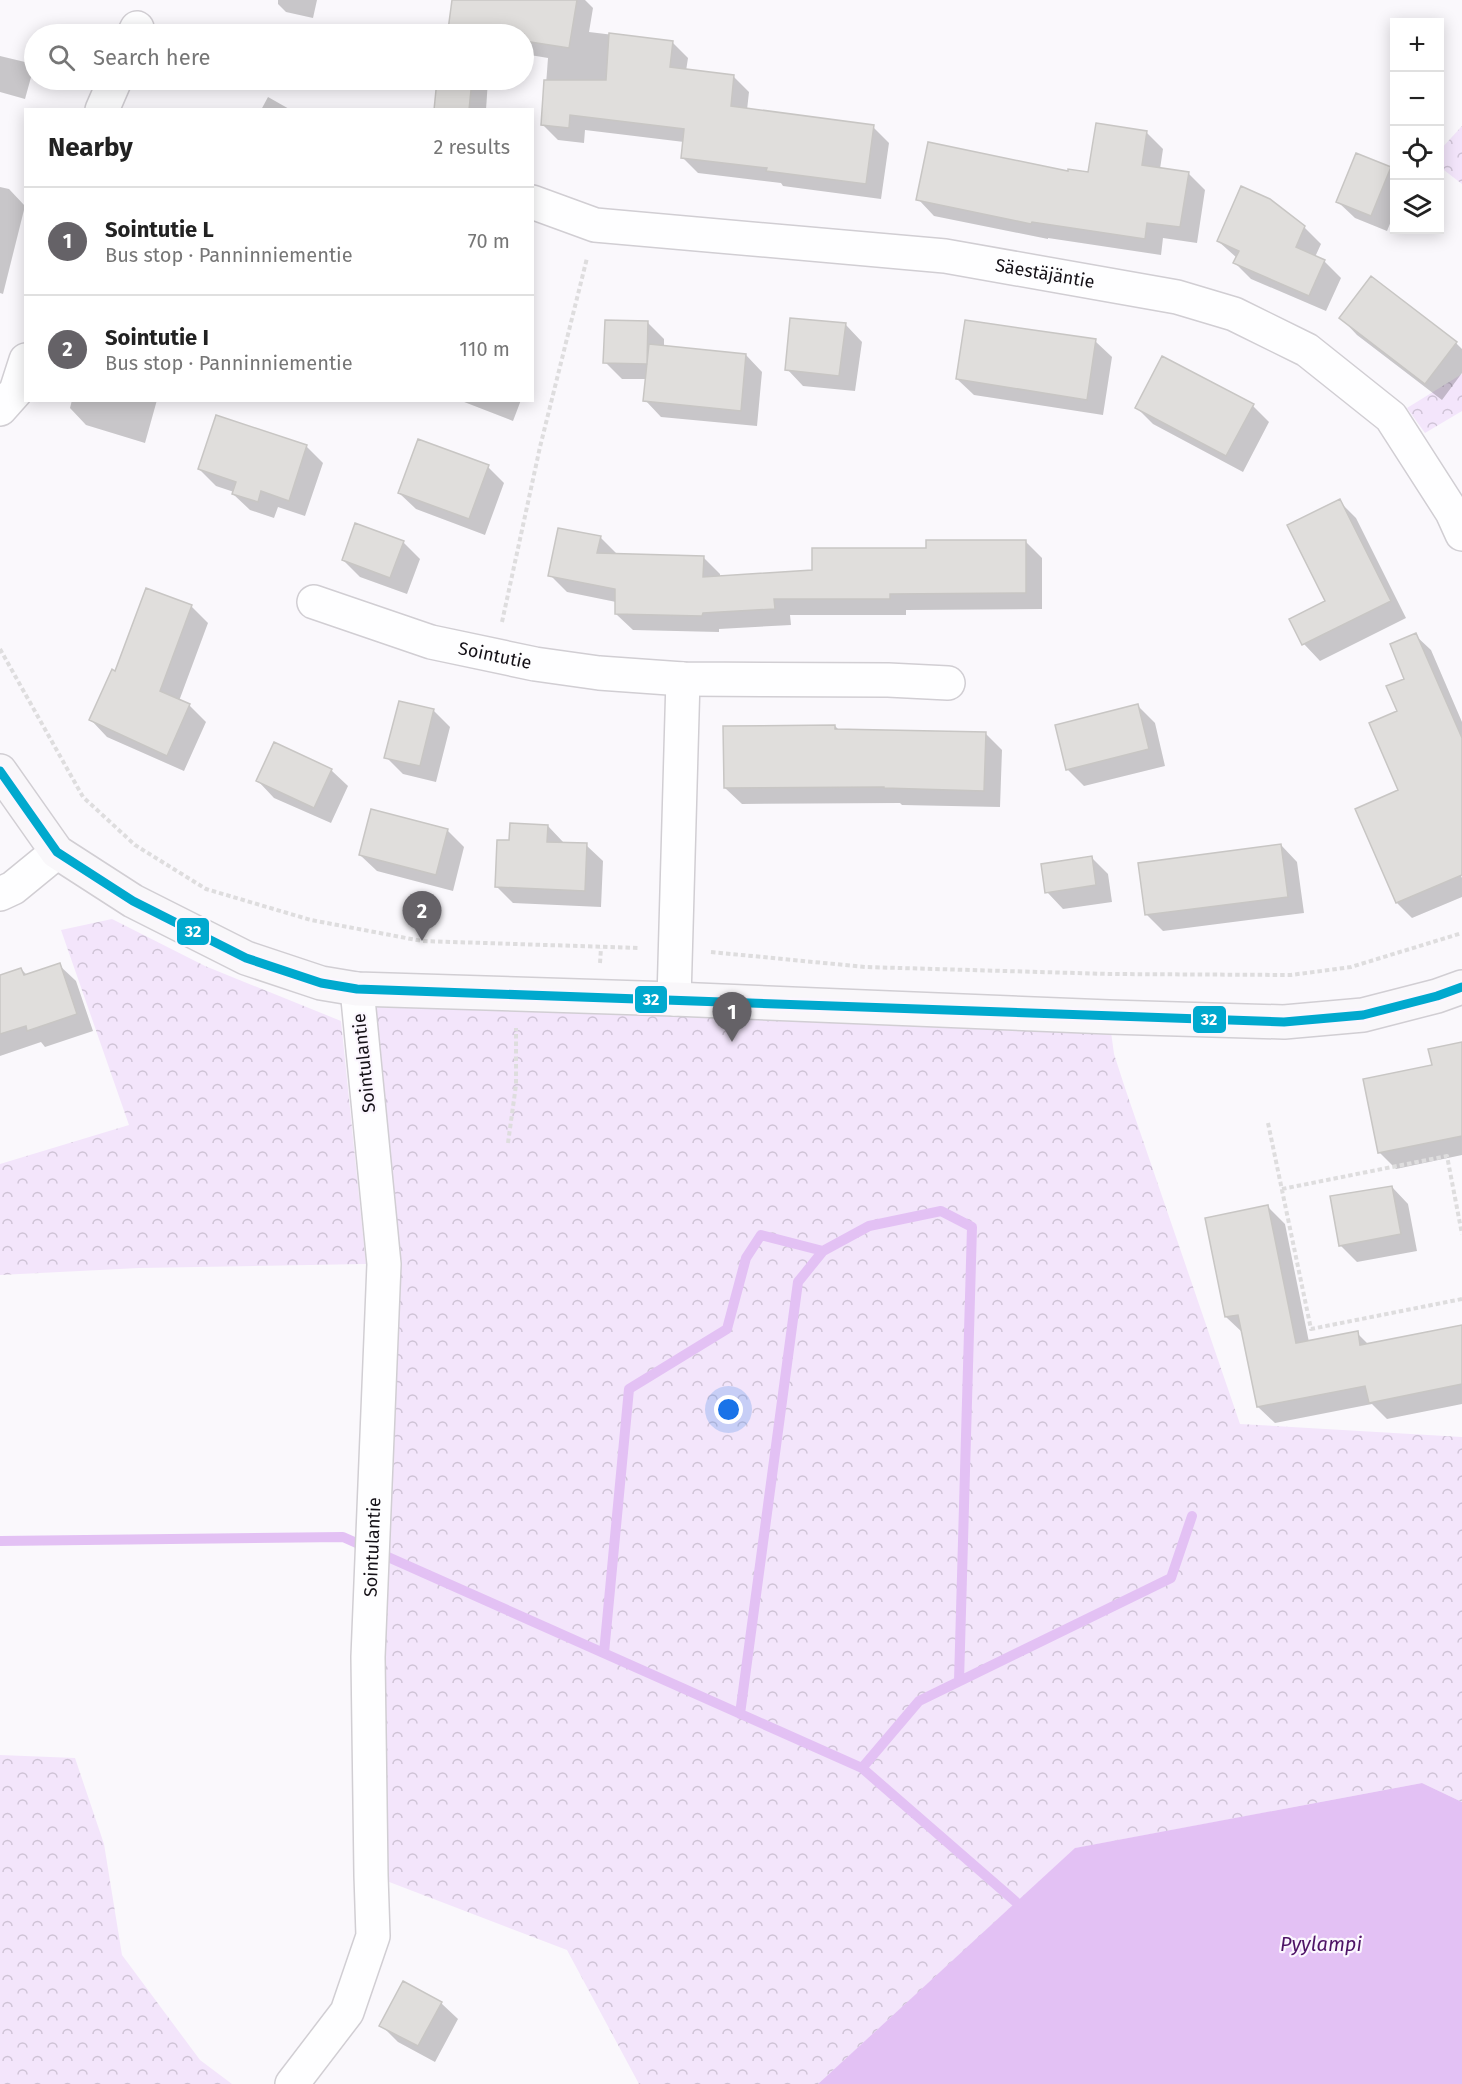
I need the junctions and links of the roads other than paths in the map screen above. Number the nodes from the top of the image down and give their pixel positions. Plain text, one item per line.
1 (111, 90) edge
2 (103, 108) edge
3 (534, 203) edge
4 (24, 366) edge
5 (0, 409) edge
6 (1462, 534) edge
7 (314, 602) dead end
8 (682, 678) junction
9 (948, 683) dead end
10 (0, 771) edge
11 (57, 852) junction
12 (0, 894) edge
13 (1462, 987) edge
14 (357, 989) junction
15 (674, 999) junction
16 (292, 2084) edge

1 - 2 street
3 - 6 street, Säestäjäntie
4 - 5 street
7 - 8 street, Sointutie
8 - 9 street, Sointutie
8 - 15 street
10 - 11 street
11 - 12 street
11 - 14 street
13 - 15 street
14 - 15 street
14 - 16 street, Sointulantie

